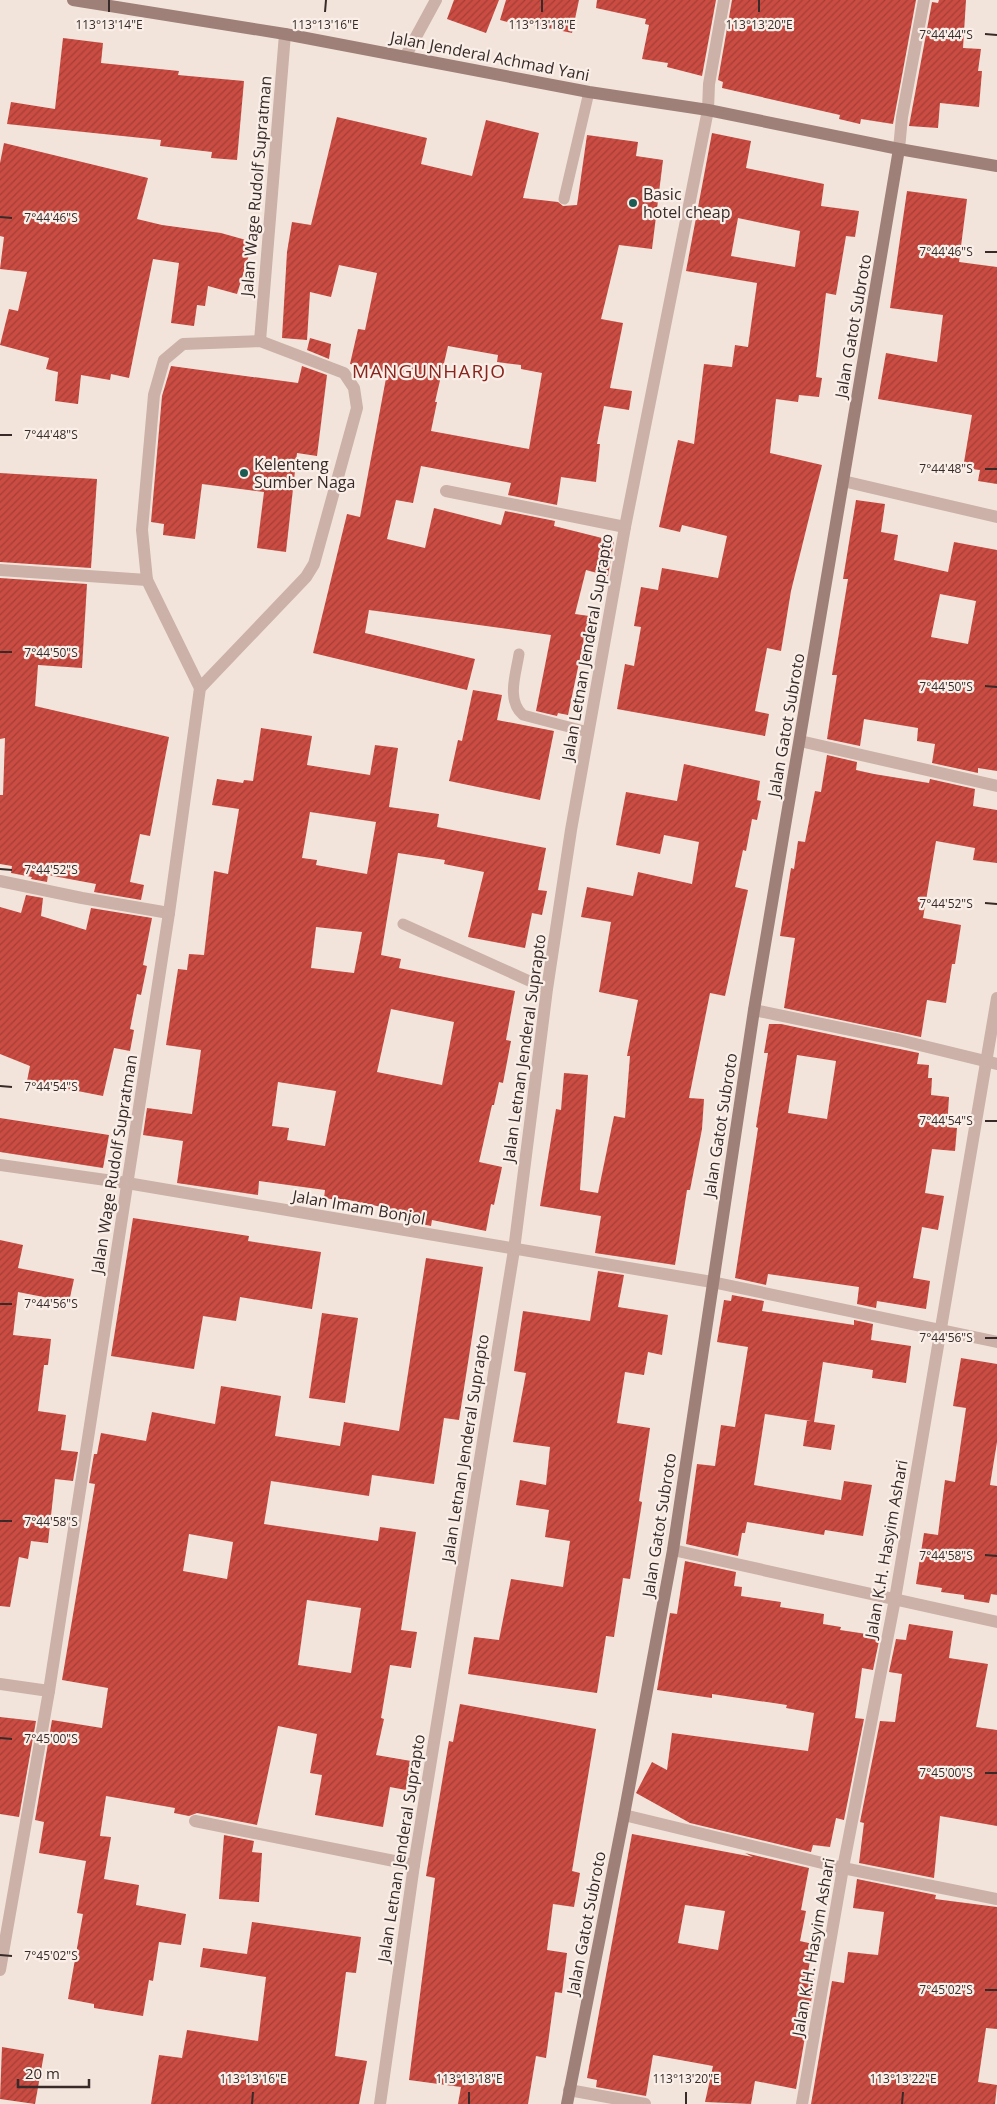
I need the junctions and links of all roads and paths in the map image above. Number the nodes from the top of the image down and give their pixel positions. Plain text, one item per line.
1 (73, 0) edge
2 (77, 0) edge
3 (436, 0) edge
4 (724, 0) edge
5 (924, 0) edge
6 (285, 34) junction
7 (405, 56) junction
8 (589, 92) junction
9 (708, 110) junction
10 (899, 149) junction
11 (997, 166) edge
12 (564, 199) dead end
13 (260, 341) junction
14 (843, 481) junction
15 (446, 491) dead end
16 (997, 517) edge
17 (625, 527) junction
18 (0, 570) edge
19 (147, 580) junction
20 (519, 654) dead end
21 (200, 688) junction
22 (588, 732) junction
23 (800, 742) junction
24 (997, 786) edge
25 (0, 880) edge
26 (170, 913) junction
27 (403, 924) dead end
28 (547, 989) junction
29 (997, 998) edge
30 (754, 1010) junction
31 (992, 1062) edge
32 (0, 1165) edge
33 (127, 1183) junction
34 (514, 1250) junction
35 (712, 1282) junction
36 (939, 1329) junction
37 (997, 1342) edge
38 (673, 1550) junction
39 (895, 1599) junction
40 (997, 1622) edge
41 (0, 1684) edge
42 (49, 1691) junction
43 (624, 1815) junction
44 (196, 1821) dead end
45 (414, 1865) junction
46 (843, 1868) junction
47 (997, 1899) edge
48 (0, 1970) edge
49 (570, 2090) junction
50 (380, 2104) edge
51 (567, 2104) edge
52 (645, 2104) edge
53 (802, 2104) edge

1 - 2 main road, Jalan Jenderal Achmad Yani
2 - 6 main road, Jalan Jenderal Achmad Yani
3 - 7 street
4 - 9 street, Jalan Letnan Jenderal Suprapto
5 - 10 street
6 - 7 main road, Jalan Jenderal Achmad Yani
6 - 13 street, Jalan Wage Rudolf Supratman
7 - 8 main road, Jalan Jenderal Achmad Yani
8 - 9 main road, Jalan Jenderal Achmad Yani
8 - 12 lane
9 - 10 main road, Jalan Jenderal Achmad Yani
9 - 17 street, Jalan Letnan Jenderal Suprapto
10 - 11 main road, Jalan Jenderal Achmad Yani
10 - 14 main road, Jalan Gatot Subroto
13 - 19 street
13 - 21 street
14 - 16 street
14 - 23 main road, Jalan Gatot Subroto
15 - 17 street
17 - 22 street, Jalan Letnan Jenderal Suprapto
18 - 19 street
19 - 21 street
20 - 22 lane
21 - 26 street, Jalan Wage Rudolf Supratman
22 - 28 street, Jalan Letnan Jenderal Suprapto
23 - 24 street
23 - 30 main road, Jalan Gatot Subroto
25 - 26 street
26 - 33 street, Jalan Wage Rudolf Supratman
27 - 28 lane
28 - 34 street, Jalan Letnan Jenderal Suprapto
29 - 31 street, Jalan K.H. Hasyim Ashari
30 - 31 street
30 - 35 main road, Jalan Gatot Subroto
31 - 36 street, Jalan K.H. Hasyim Ashari
32 - 33 street, Jalan Imam Bonjol
33 - 34 street, Jalan Imam Bonjol
33 - 42 street, Jalan Wage Rudolf Supratman
34 - 35 street, Jalan Imam Bonjol
34 - 45 street, Jalan Letnan Jenderal Suprapto
35 - 36 street, Jalan Imam Bonjol
35 - 38 main road, Jalan Gatot Subroto
36 - 37 street, Jalan Imam Bonjol
36 - 39 street, Jalan K.H. Hasyim Ashari
38 - 39 street
38 - 43 main road, Jalan Gatot Subroto
39 - 40 street
39 - 46 street, Jalan K.H. Hasyim Ashari
41 - 42 street
42 - 48 street, Jalan Wage Rudolf Supratman
43 - 46 street
43 - 49 main road, Jalan Gatot Subroto
44 - 45 street
45 - 50 street, Jalan Letnan Jenderal Suprapto
46 - 47 street
46 - 53 street, Jalan K.H. Hasyim Ashari
49 - 51 main road, Jalan Gatot Subroto
49 - 52 street

